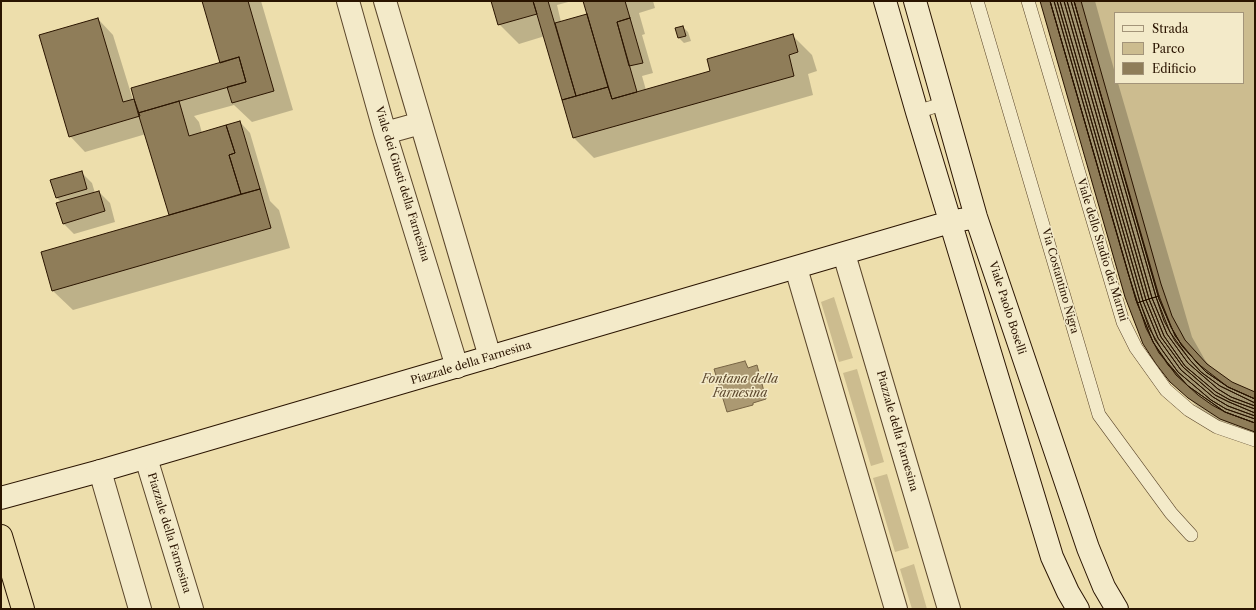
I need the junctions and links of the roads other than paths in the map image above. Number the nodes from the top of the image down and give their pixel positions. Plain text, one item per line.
1 (348, 1) edge
2 (385, 1) edge
3 (885, 1) edge
4 (915, 1) edge
5 (977, 1) edge
6 (1028, 1) edge
7 (944, 104) junction
8 (917, 112) junction
9 (421, 123) junction
10 (385, 133) junction
11 (976, 217) junction
12 (950, 222) junction
13 (844, 254) junction
14 (796, 268) junction
15 (490, 357) junction
16 (457, 367) junction
17 (1255, 440) edge
18 (146, 458) junction
19 (100, 471) junction
20 (1, 498) edge
21 (1, 536) edge
22 (1192, 536) dead end
23 (23, 609) edge
24 (140, 609) edge
25 (192, 609) edge
26 (896, 609) edge
27 (949, 609) edge
28 (1078, 609) edge
29 (1117, 609) edge

1 - 10 street, Viale dei Giusti della Farnesina
2 - 9 street
3 - 8 street
4 - 7 street, Viale Paolo Boselli
5 - 22 lane, Via Costantino Nigra
6 - 17 lane, Viale dello Stadio dei Marmi
7 - 8 lane
7 - 11 street, Viale Paolo Boselli
8 - 12 street
9 - 10 street
9 - 15 street
10 - 16 street, Viale dei Giusti della Farnesina
11 - 12 street, Piazzale della Farnesina
11 - 29 street, Viale Paolo Boselli
12 - 13 street, Piazzale della Farnesina
12 - 28 street
13 - 14 street, Piazzale della Farnesina
13 - 27 street, Piazzale della Farnesina
14 - 15 street, Piazzale della Farnesina
14 - 26 street
15 - 16 street, Piazzale della Farnesina
16 - 18 street, Piazzale della Farnesina
18 - 19 street, Piazzale della Farnesina
18 - 25 street, Piazzale della Farnesina
19 - 20 street, Piazzale della Farnesina
19 - 24 street
21 - 23 highway

